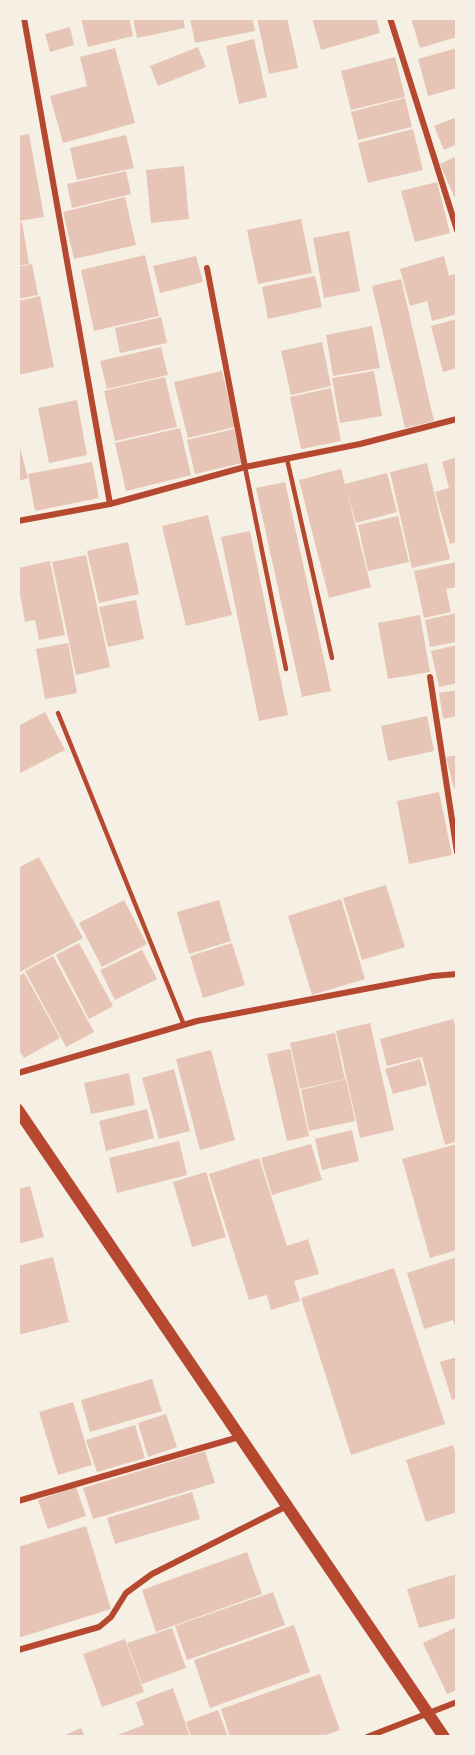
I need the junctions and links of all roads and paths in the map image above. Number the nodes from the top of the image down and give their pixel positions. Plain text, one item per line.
1 (24, 18) edge
2 (390, 18) edge
3 (457, 231) edge
4 (207, 268) dead end
5 (457, 418) edge
6 (287, 459) junction
7 (245, 467) junction
8 (110, 504) junction
9 (18, 521) edge
10 (332, 658) dead end
11 (286, 669) dead end
12 (430, 677) dead end
13 (58, 713) dead end
14 (457, 852) edge
15 (457, 974) edge
16 (184, 1025) junction
17 (18, 1073) edge
18 (18, 1110) edge
19 (241, 1436) junction
20 (18, 1502) edge
21 (288, 1506) junction
22 (18, 1650) edge
23 (457, 1702) edge
24 (429, 1713) junction
25 (367, 1737) edge
26 (444, 1737) edge

1 - 8 street
2 - 3 street
4 - 7 street
5 - 6 street
6 - 7 street
6 - 10 lane
7 - 8 street
7 - 11 lane
8 - 9 street
12 - 14 street
13 - 16 lane
15 - 16 street
16 - 17 street
18 - 19 main road
19 - 20 street
19 - 21 main road
21 - 22 street
21 - 24 main road
23 - 24 street
24 - 25 street
24 - 26 main road

